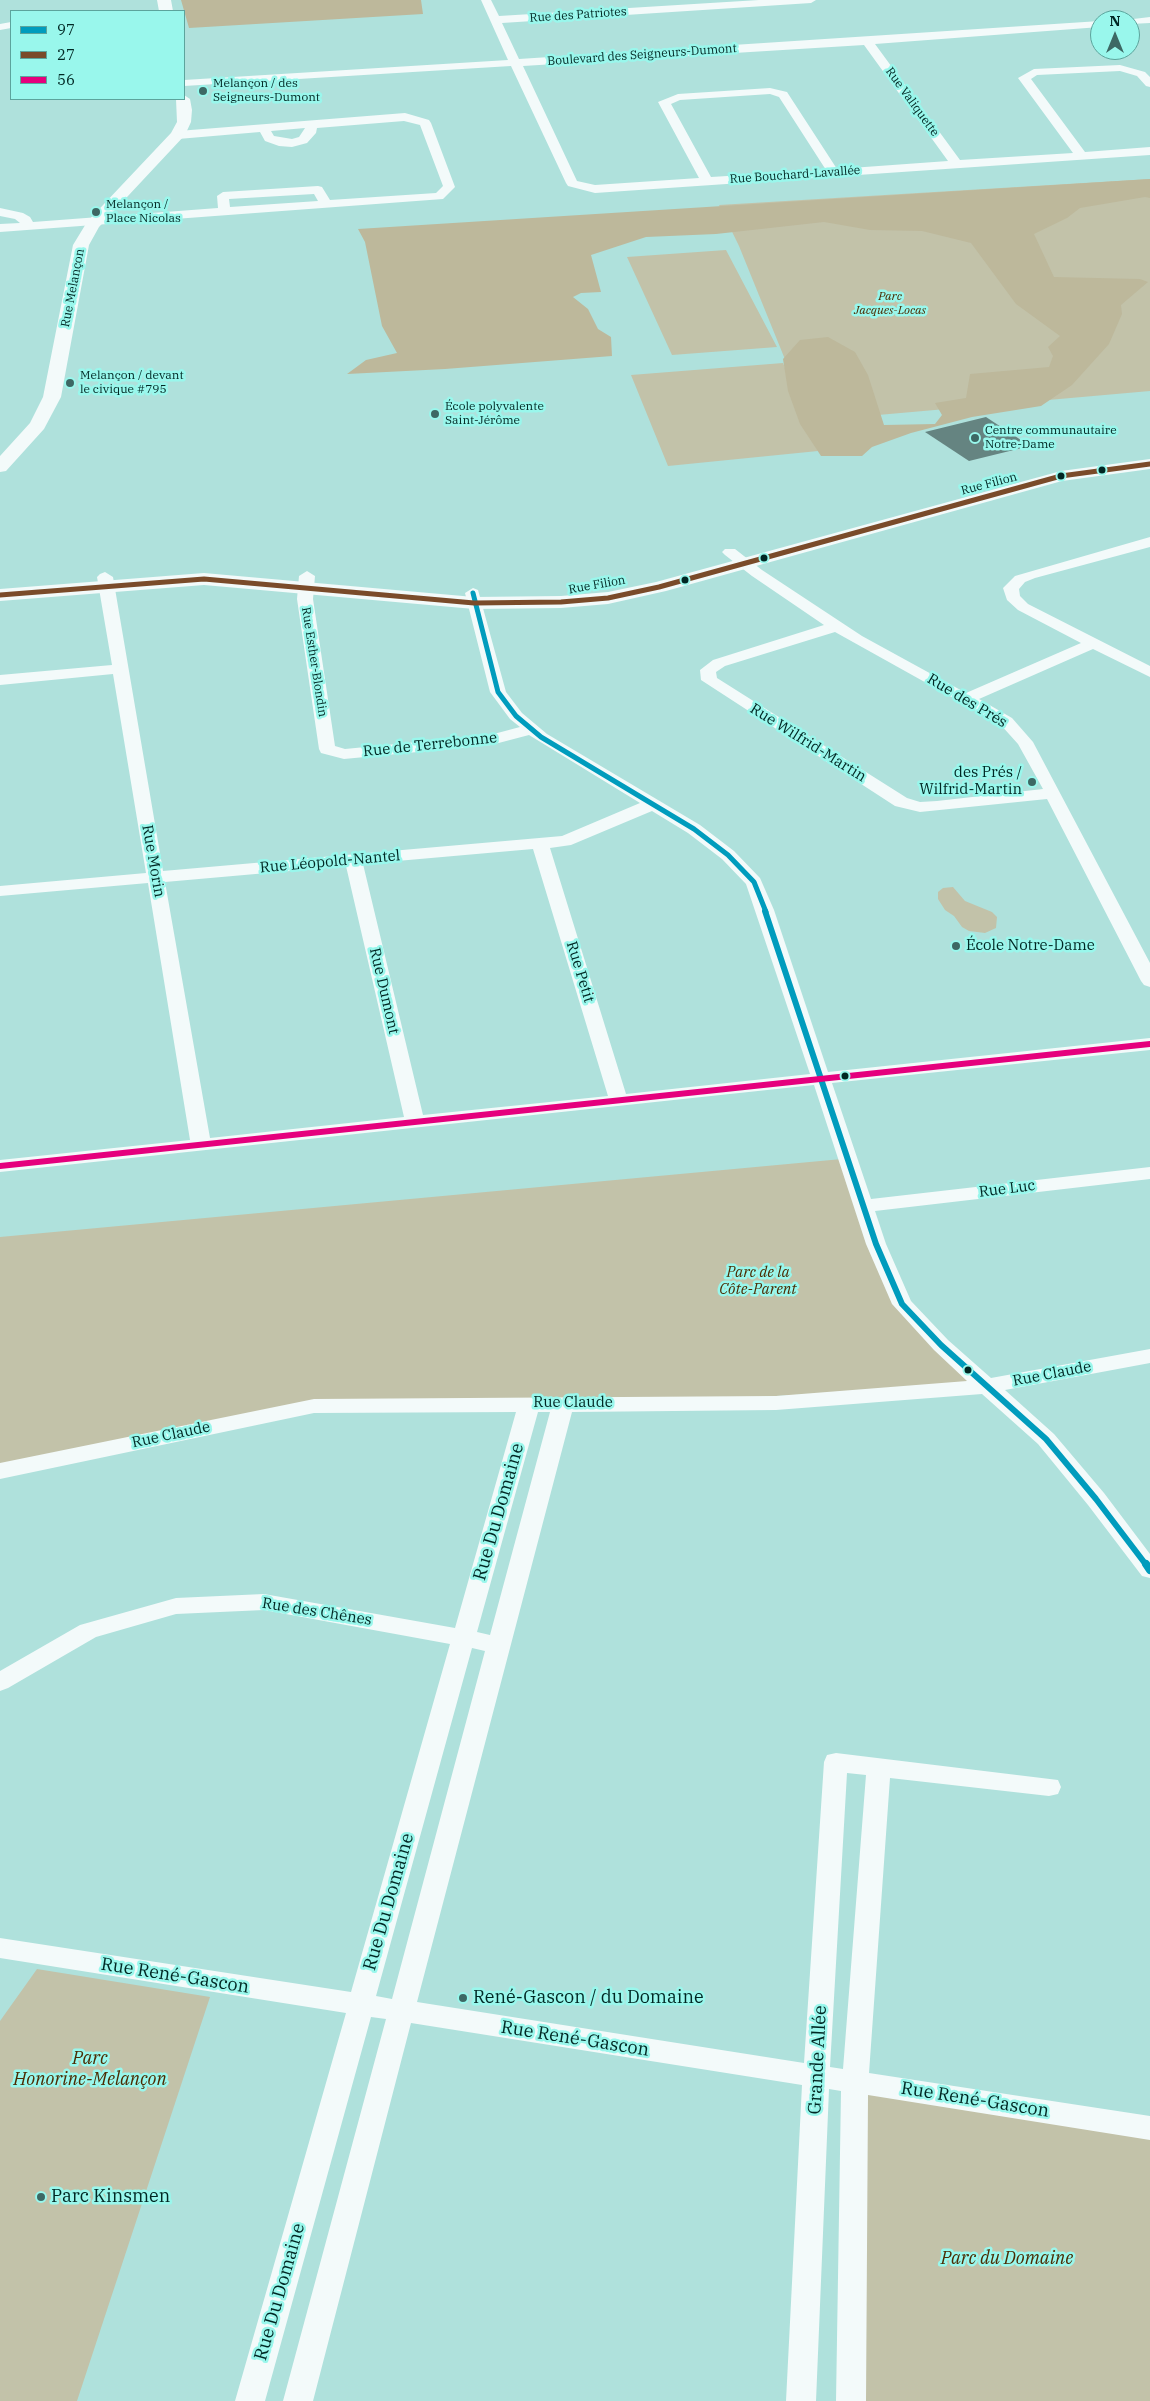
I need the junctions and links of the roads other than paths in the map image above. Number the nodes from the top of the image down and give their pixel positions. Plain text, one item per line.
1 (486, 0) edge
2 (810, 0) edge
3 (494, 20) junction
4 (1090, 25) edge
5 (868, 41) junction
6 (516, 63) junction
7 (185, 83) edge
8 (1150, 84) edge
9 (183, 100) edge
10 (178, 135) junction
11 (1150, 151) edge
12 (1082, 156) junction
13 (956, 164) junction
14 (834, 172) junction
15 (707, 181) junction
16 (0, 212) edge
17 (96, 221) junction
18 (27, 227) junction
19 (0, 228) edge
20 (1150, 452) edge
21 (1150, 464) edge
22 (0, 467) edge
23 (1072, 468) junction
24 (1150, 542) edge
25 (737, 558) junction
26 (306, 581) junction
27 (106, 582) junction
28 (0, 585) edge
29 (0, 595) edge
30 (474, 598) junction
31 (837, 626) junction
32 (1094, 643) junction
33 (121, 670) junction
34 (1150, 672) edge
35 (0, 680) edge
36 (966, 699) junction
37 (532, 729) junction
38 (327, 749) joint
39 (1053, 793) junction
40 (653, 804) junction
41 (540, 843) junction
42 (353, 860) junction
43 (156, 877) junction
44 (0, 891) edge
45 (1150, 981) edge
46 (1150, 1044) edge
47 (822, 1079) junction
48 (619, 1101) junction
49 (415, 1122) junction
50 (201, 1145) junction
51 (0, 1166) edge
52 (1150, 1173) edge
53 (864, 1206) junction
54 (1150, 1356) edge
55 (989, 1386) junction
56 (563, 1403) junction
57 (529, 1404) junction
58 (0, 1471) edge
59 (1150, 1570) edge
60 (463, 1638) junction
61 (498, 1645) junction
62 (0, 1682) edge
63 (879, 1767) junction
64 (1049, 1787) dead end
65 (0, 1948) edge
66 (360, 2006) junction
67 (401, 2012) junction
68 (816, 2076) junction
69 (855, 2081) junction
70 (1150, 2128) edge
71 (250, 2401) edge
72 (298, 2401) edge
73 (801, 2401) edge
74 (851, 2401) edge

1 - 3 street, Rue Bouchard-Lavallée
2 - 3 street, Rue des Patriotes
3 - 6 street, Rue Bouchard-Lavallée
4 - 5 street, Boulevard des Seigneurs-Dumont
5 - 6 street, Boulevard des Seigneurs-Dumont
5 - 13 street, Rue Valiquette
6 - 7 street, Boulevard des Seigneurs-Dumont
6 - 15 street, Rue Bouchard-Lavallée
8 - 12 street
9 - 10 street, Rue Melançon
10 - 17 street, Rue Melançon
10 - 17 street
11 - 12 street, Rue Bouchard-Lavallée
12 - 13 street, Rue Bouchard-Lavallée
13 - 14 street, Rue Bouchard-Lavallée
14 - 15 street, Rue Bouchard-Lavallée
14 - 15 street
16 - 18 street
17 - 18 street
17 - 22 street, Rue Melançon
18 - 19 street
20 - 23 street, Rue Filion
21 - 23 street, Rue Filion
23 - 25 street, Rue Filion
24 - 32 street
25 - 30 street, Rue Filion
25 - 31 street, Rue des Prés
26 - 27 street, Rue Filion
26 - 30 street, Rue Filion
26 - 38 street, Rue Esther-Blondin
27 - 28 street, Rue Filion
27 - 29 street, Rue Filion
27 - 33 street, Rue Morin
30 - 37 street
31 - 36 street, Rue des Prés
31 - 39 street, Rue Wilfrid-Martin
32 - 34 street
32 - 36 street
33 - 35 street
33 - 43 street, Rue Morin
36 - 39 street, Rue des Prés
37 - 38 street, Rue de Terrebonne
37 - 40 street
39 - 45 street, Rue des Prés
40 - 41 street, Rue Léopold-Nantel
40 - 47 street
41 - 42 street, Rue Léopold-Nantel
41 - 48 street, Rue Petit
42 - 43 street, Rue Léopold-Nantel
42 - 49 street, Rue Dumont
43 - 44 street, Rue Léopold-Nantel
43 - 50 street, Rue Morin
46 - 47 street
47 - 48 street
47 - 53 street
48 - 49 street
49 - 50 street
50 - 51 street
52 - 53 street, Rue Luc
53 - 55 street
54 - 55 street, Rue Claude
55 - 56 street, Rue Claude
55 - 59 street
56 - 57 street, Rue Claude
56 - 61 street, Rue Du Domaine
57 - 58 street, Rue Claude
57 - 60 street, Rue Du Domaine
60 - 61 street, Rue des Chênes
60 - 62 street, Rue des Chênes
60 - 66 street, Rue Du Domaine
61 - 67 street, Rue Du Domaine
63 - 64 street, Grande Allée
63 - 68 street, Grande Allée
63 - 69 street
65 - 66 street, Rue René-Gascon
66 - 67 street, Rue René-Gascon
66 - 71 street, Rue Du Domaine
67 - 68 street, Rue René-Gascon
67 - 72 street, Rue Du Domaine
68 - 69 street, Rue René-Gascon
68 - 73 street, Grande Allée
69 - 70 street, Rue René-Gascon
69 - 74 street

